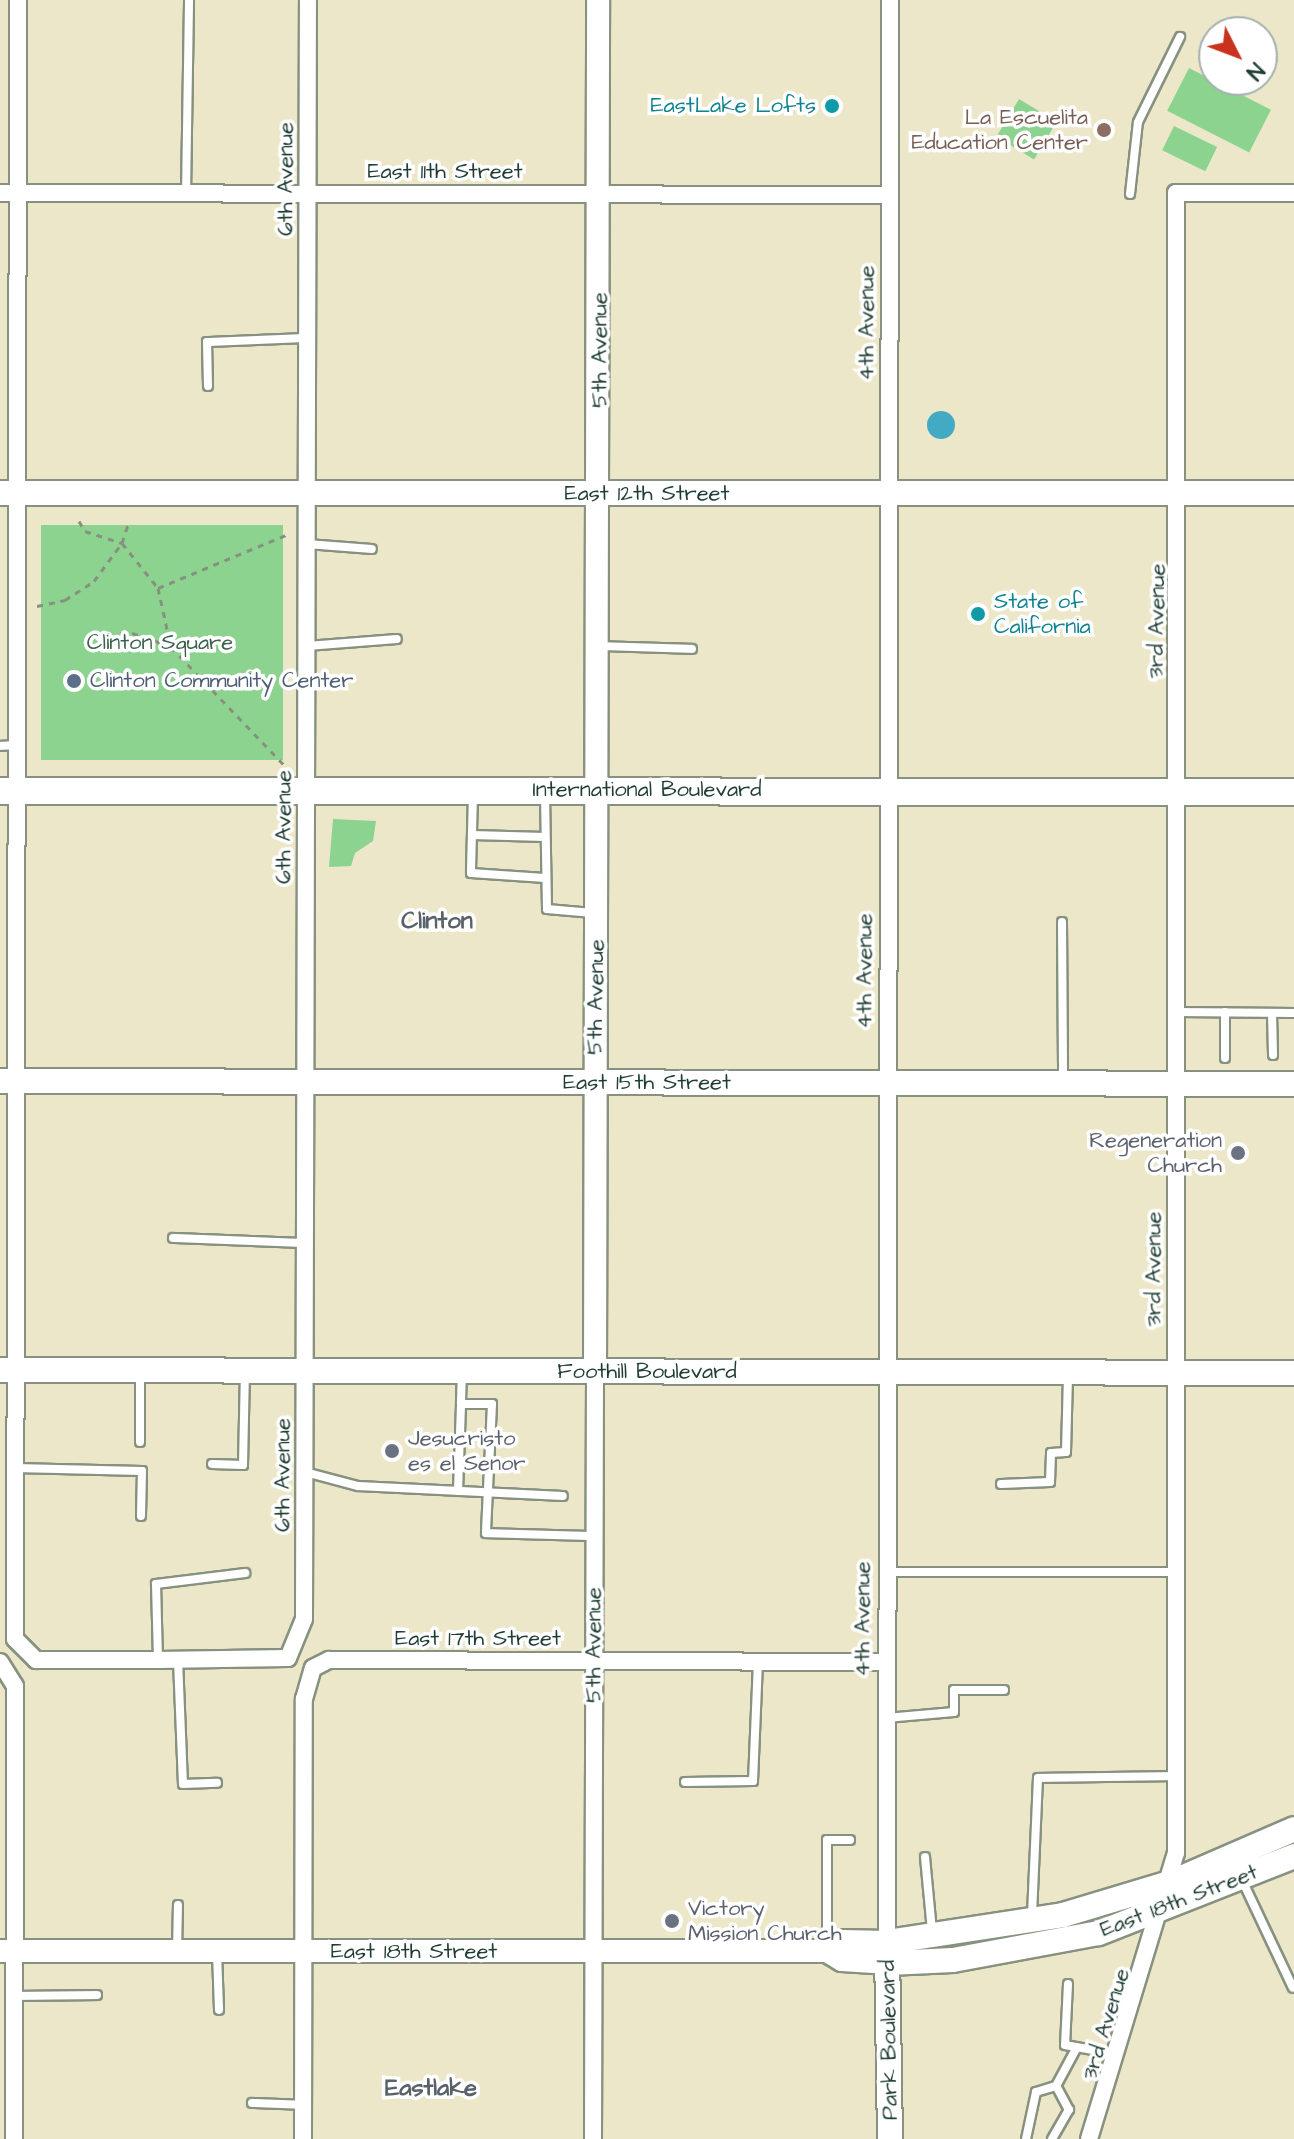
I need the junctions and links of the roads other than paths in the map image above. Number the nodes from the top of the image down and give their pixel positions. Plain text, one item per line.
1 (18, 0) edge
2 (189, 0) edge
3 (308, 0) edge
4 (598, 0) edge
5 (890, 0) edge
6 (1180, 37) dead end
7 (8, 193) edge
8 (1294, 193) edge
9 (186, 194) junction
10 (307, 194) junction
11 (600, 194) junction
12 (1130, 194) dead end
13 (890, 195) junction
14 (308, 338) junction
15 (208, 386) dead end
16 (10, 492) edge
17 (1294, 493) edge
18 (308, 494) junction
19 (599, 494) junction
20 (889, 494) junction
21 (1180, 495) junction
22 (307, 544) junction
23 (372, 549) dead end
24 (397, 639) dead end
25 (306, 646) junction
26 (598, 646) junction
27 (692, 649) dead end
28 (20, 745) junction
29 (0, 746) edge
30 (598, 789) junction
31 (473, 790) junction
32 (545, 790) junction
33 (10, 791) edge
34 (307, 791) junction
35 (1179, 792) junction
36 (1294, 792) edge
37 (888, 793) junction
38 (472, 835) junction
39 (545, 837) junction
40 (545, 878) junction
41 (598, 913) junction
42 (1062, 922) dead end
43 (1176, 1012) junction
44 (1225, 1012) junction
45 (1272, 1013) junction
46 (1294, 1013) edge
47 (1273, 1055) dead end
48 (1225, 1058) dead end
49 (8, 1081) edge
50 (306, 1081) junction
51 (595, 1083) junction
52 (886, 1084) junction
53 (1063, 1084) junction
54 (1176, 1084) junction
55 (1294, 1084) edge
56 (173, 1238) dead end
57 (305, 1243) junction
58 (9, 1370) edge
59 (140, 1371) junction
60 (245, 1371) junction
61 (305, 1371) junction
62 (885, 1371) junction
63 (462, 1372) junction
64 (595, 1372) junction
65 (1068, 1373) junction
66 (1294, 1373) edge
67 (1176, 1374) junction
68 (461, 1404) junction
69 (140, 1442) dead end
70 (212, 1464) dead end
71 (15, 1468) junction
72 (305, 1472) junction
73 (1001, 1484) dead end
74 (458, 1491) junction
75 (487, 1494) junction
76 (563, 1496) dead end
77 (141, 1516) dead end
78 (595, 1536) junction
79 (885, 1572) junction
80 (1175, 1572) junction
81 (245, 1573) dead end
82 (158, 1660) junction
83 (178, 1660) junction
84 (594, 1661) junction
85 (758, 1662) junction
86 (885, 1662) junction
87 (4, 1666) edge
88 (1004, 1690) dead end
89 (885, 1719) junction
90 (1175, 1776) junction
91 (685, 1782) dead end
92 (217, 1783) dead end
93 (1294, 1829) edge
94 (850, 1840) dead end
95 (1294, 1856) edge
96 (925, 1857) dead end
97 (1241, 1878) junction
98 (1170, 1883) junction
99 (178, 1905) dead end
100 (1162, 1912) junction
101 (1032, 1920) junction
102 (933, 1936) junction
103 (8, 1951) edge
104 (177, 1951) junction
105 (217, 1951) junction
106 (827, 1951) junction
107 (303, 1952) junction
108 (888, 1952) junction
109 (594, 1953) junction
110 (1068, 1984) dead end
111 (1293, 1988) edge
112 (97, 1995) dead end
113 (16, 1996) junction
114 (219, 2010) dead end
115 (1077, 2047) junction
116 (1120, 2055) junction
117 (1056, 2086) junction
118 (252, 2103) dead end
119 (303, 2105) junction
120 (14, 2139) edge
121 (303, 2139) edge
122 (593, 2139) edge
123 (890, 2139) edge
124 (1026, 2139) edge
125 (1052, 2139) edge
126 (1089, 2139) edge

1 - 7 street
2 - 9 lane
3 - 10 street, 6th Avenue
4 - 11 street, 5th Avenue
5 - 13 street, 4th Avenue
6 - 12 lane
7 - 9 street, East 11th Street
7 - 16 street
8 - 21 street, 3rd Avenue
9 - 10 street, East 11th Street
10 - 11 street, East 11th Street
10 - 14 street, 6th Avenue
11 - 13 street, East 11th Street
11 - 19 street, 5th Avenue
13 - 20 street, 4th Avenue
14 - 15 lane
14 - 18 street, 6th Avenue
16 - 18 main road, East 12th Street
16 - 28 street
17 - 21 main road, East 12th Street
18 - 19 main road, East 12th Street
18 - 22 street, 6th Avenue
19 - 20 main road, East 12th Street
19 - 26 street, 5th Avenue
20 - 21 main road, East 12th Street
20 - 37 street, 4th Avenue
21 - 35 street, 3rd Avenue
22 - 23 lane
22 - 25 street, 6th Avenue
24 - 25 lane
25 - 34 street, 6th Avenue
26 - 27 lane
26 - 30 street, 5th Avenue
28 - 29 lane
28 - 33 street
30 - 32 main road, International Boulevard
30 - 37 main road, International Boulevard
30 - 41 street, 5th Avenue
31 - 32 main road, International Boulevard
31 - 34 main road, International Boulevard
31 - 38 lane
32 - 39 lane
33 - 34 main road, International Boulevard
33 - 49 street
34 - 50 street, 6th Avenue
35 - 36 main road, International Boulevard
35 - 37 main road, International Boulevard
35 - 43 street, 3rd Avenue
37 - 52 street, 4th Avenue
38 - 39 lane
38 - 40 lane
39 - 40 lane
40 - 41 lane
41 - 51 street, 5th Avenue
42 - 53 lane
43 - 44 lane
43 - 54 street, 3rd Avenue
44 - 45 lane
44 - 48 lane
45 - 46 lane
45 - 47 lane
49 - 50 main road, East 15th Street
49 - 58 street
50 - 51 main road, East 15th Street
50 - 57 street, 6th Avenue
51 - 52 main road, East 15th Street
51 - 64 street, 5th Avenue
52 - 53 main road, East 15th Street
52 - 62 street, 4th Avenue
53 - 54 main road, East 15th Street
54 - 55 main road, East 15th Street
54 - 67 street, 3rd Avenue
56 - 57 lane
57 - 61 street, 6th Avenue
58 - 59 main road, Foothill Boulevard
58 - 71 street
59 - 60 main road, Foothill Boulevard
59 - 69 lane
60 - 61 main road, Foothill Boulevard
60 - 70 lane
61 - 63 main road, Foothill Boulevard
61 - 72 street, 6th Avenue
62 - 64 main road, Foothill Boulevard
62 - 65 main road, Foothill Boulevard
62 - 79 street, 4th Avenue
63 - 64 main road, Foothill Boulevard
63 - 68 lane
64 - 78 street, 5th Avenue
65 - 67 main road, Foothill Boulevard
65 - 73 lane
66 - 67 main road, Foothill Boulevard
67 - 80 street, 3rd Avenue
68 - 74 lane
68 - 75 lane
71 - 77 lane
71 - 82 street
72 - 74 lane
72 - 83 street, 6th Avenue
74 - 75 lane
75 - 76 lane
75 - 78 lane
78 - 84 street, 5th Avenue
79 - 80 lane
79 - 86 street, 4th Avenue
80 - 90 street, 3rd Avenue
81 - 82 lane
82 - 83 street
83 - 92 lane
84 - 85 street, East 17th Street
84 - 107 street, East 17th Street
84 - 109 street, 5th Avenue
85 - 86 street, East 17th Street
85 - 91 lane
86 - 89 street, 4th Avenue
87 - 103 street
88 - 89 lane
89 - 108 street, 4th Avenue
90 - 98 street, 3rd Avenue
90 - 101 lane
93 - 98 main road, East 18th Street
94 - 106 lane
95 - 97 main road, East 18th Street
96 - 102 lane
97 - 100 main road, East 18th Street
97 - 111 lane
98 - 100 street, 3rd Avenue
98 - 101 main road, East 18th Street
99 - 104 lane
100 - 108 main road, East 18th Street
100 - 116 street, 3rd Avenue
101 - 102 main road, East 18th Street
102 - 108 main road, East 18th Street
103 - 104 street, East 18th Street
103 - 113 street
104 - 105 street, East 18th Street
105 - 107 street, East 18th Street
105 - 114 lane
106 - 108 street, East 18th Street
106 - 109 street, East 18th Street
107 - 109 street, East 18th Street
107 - 119 street
108 - 123 main road, Park Boulevard
109 - 122 street, 5th Avenue
110 - 115 lane
112 - 113 lane
113 - 120 street
115 - 116 lane
115 - 117 lane
116 - 126 street, 3rd Avenue
117 - 124 lane
117 - 125 lane
118 - 119 lane
119 - 121 street

